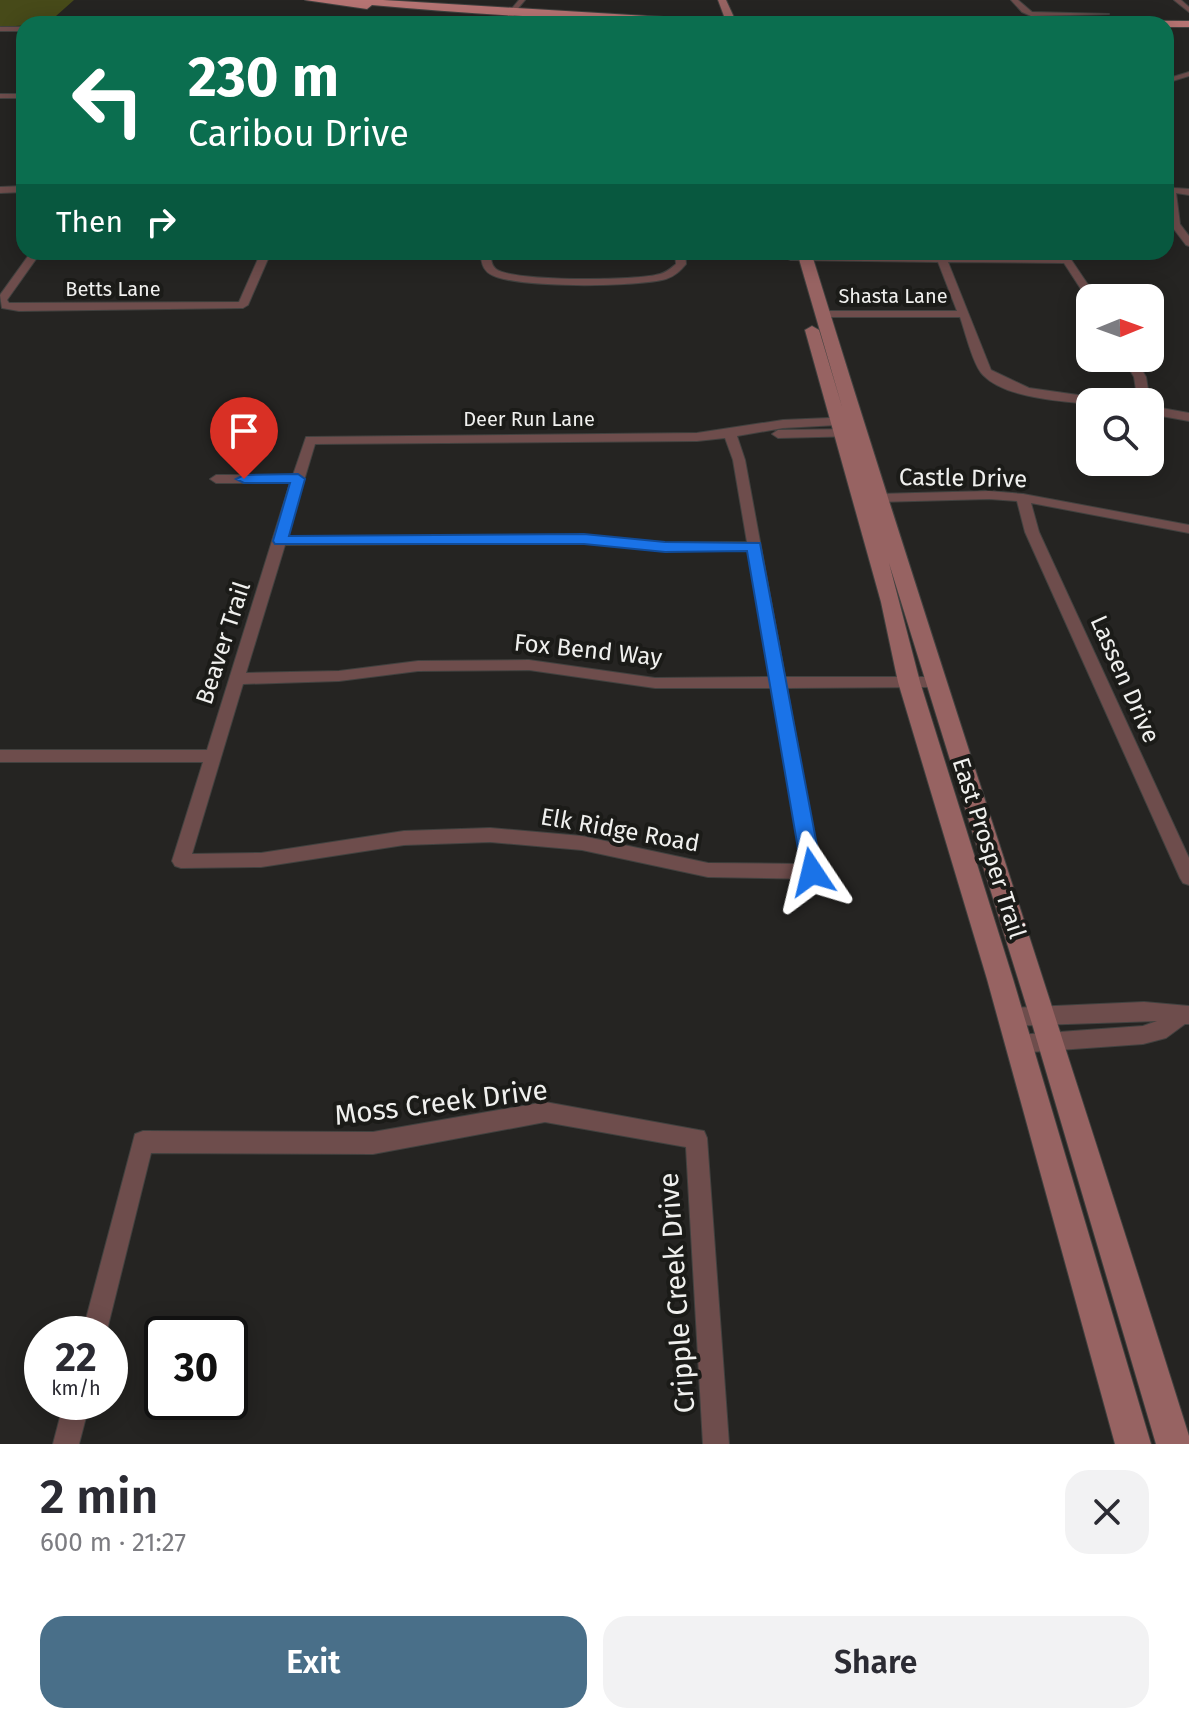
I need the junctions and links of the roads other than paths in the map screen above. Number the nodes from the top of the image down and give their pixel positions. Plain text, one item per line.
1 (310, 0) edge
2 (350, 0) edge
3 (1014, 0) edge
4 (1177, 0) edge
5 (401, 2) edge
6 (1101, 6) dead end
7 (1189, 10) edge
8 (489, 16) edge
9 (497, 16) edge
10 (1049, 16) edge
11 (1092, 16) edge
12 (1174, 223) edge
13 (1189, 243) edge
14 (30, 260) edge
15 (263, 260) edge
16 (486, 260) edge
17 (681, 260) edge
18 (799, 260) edge
19 (800, 260) edge
20 (943, 260) edge
21 (1067, 260) edge
22 (1083, 284) edge
23 (1, 300) edge
24 (823, 314) junction
25 (964, 314) junction
26 (1076, 399) edge
27 (1164, 413) edge
28 (1189, 417) edge
29 (848, 427) junction
30 (730, 434) junction
31 (310, 440) joint
32 (216, 479) dead end
33 (298, 479) junction
34 (878, 498) junction
35 (1023, 498) junction
36 (1189, 529) edge
37 (280, 541) junction
38 (754, 546) junction
39 (235, 679) junction
40 (909, 682) junction
41 (937, 682) junction
42 (779, 683) junction
43 (0, 756) edge
44 (212, 756) junction
45 (181, 861) joint
46 (1189, 878) edge
47 (1043, 1015) junction
48 (1185, 1016) edge
49 (1010, 1017) junction
50 (1051, 1042) junction
51 (1017, 1044) junction
52 (696, 1138) joint
53 (99, 1316) edge
54 (72, 1420) edge
55 (66, 1444) edge
56 (716, 1444) edge
57 (1133, 1444) edge
58 (1174, 1444) edge

1 - 8 main road
2 - 5 main road
3 - 10 street
4 - 7 street
5 - 9 main road
6 - 11 street
12 - 13 street
14 - 23 street
15 - 23 street, Betts Lane
16 - 17 street
18 - 29 main road, East Prosper Trail
19 - 24 main road, East Prosper Trail
20 - 25 street
21 - 22 street
24 - 25 street, Shasta Lane
24 - 29 main road, East Prosper Trail
25 - 26 street
27 - 28 street
29 - 30 street, Deer Run Lane
29 - 34 main road, East Prosper Trail
29 - 40 main road, East Prosper Trail
30 - 31 street, Deer Run Lane
30 - 38 street
31 - 33 street, Beaver Trail
32 - 33 street
33 - 37 street, Beaver Trail
34 - 35 street, Castle Drive
34 - 41 main road, East Prosper Trail
35 - 36 street, Castle Drive
35 - 46 street, Lassen Drive
37 - 38 street
37 - 39 street, Beaver Trail
38 - 42 street
39 - 42 street, Fox Bend Way
39 - 44 street, Beaver Trail
40 - 41 street, Fox Bend Way
40 - 42 street, Fox Bend Way
40 - 49 main road, East Prosper Trail
41 - 47 main road, East Prosper Trail
42 - 45 street, Elk Ridge Road
43 - 44 street
44 - 45 street, Beaver Trail
47 - 48 street
47 - 49 street
47 - 50 main road, East Prosper Trail
48 - 50 street
49 - 51 main road, East Prosper Trail
50 - 51 street
50 - 58 main road, East Prosper Trail
51 - 57 main road, East Prosper Trail
52 - 53 street, Moss Creek Drive
52 - 56 street, Cripple Creek Drive
54 - 55 street

